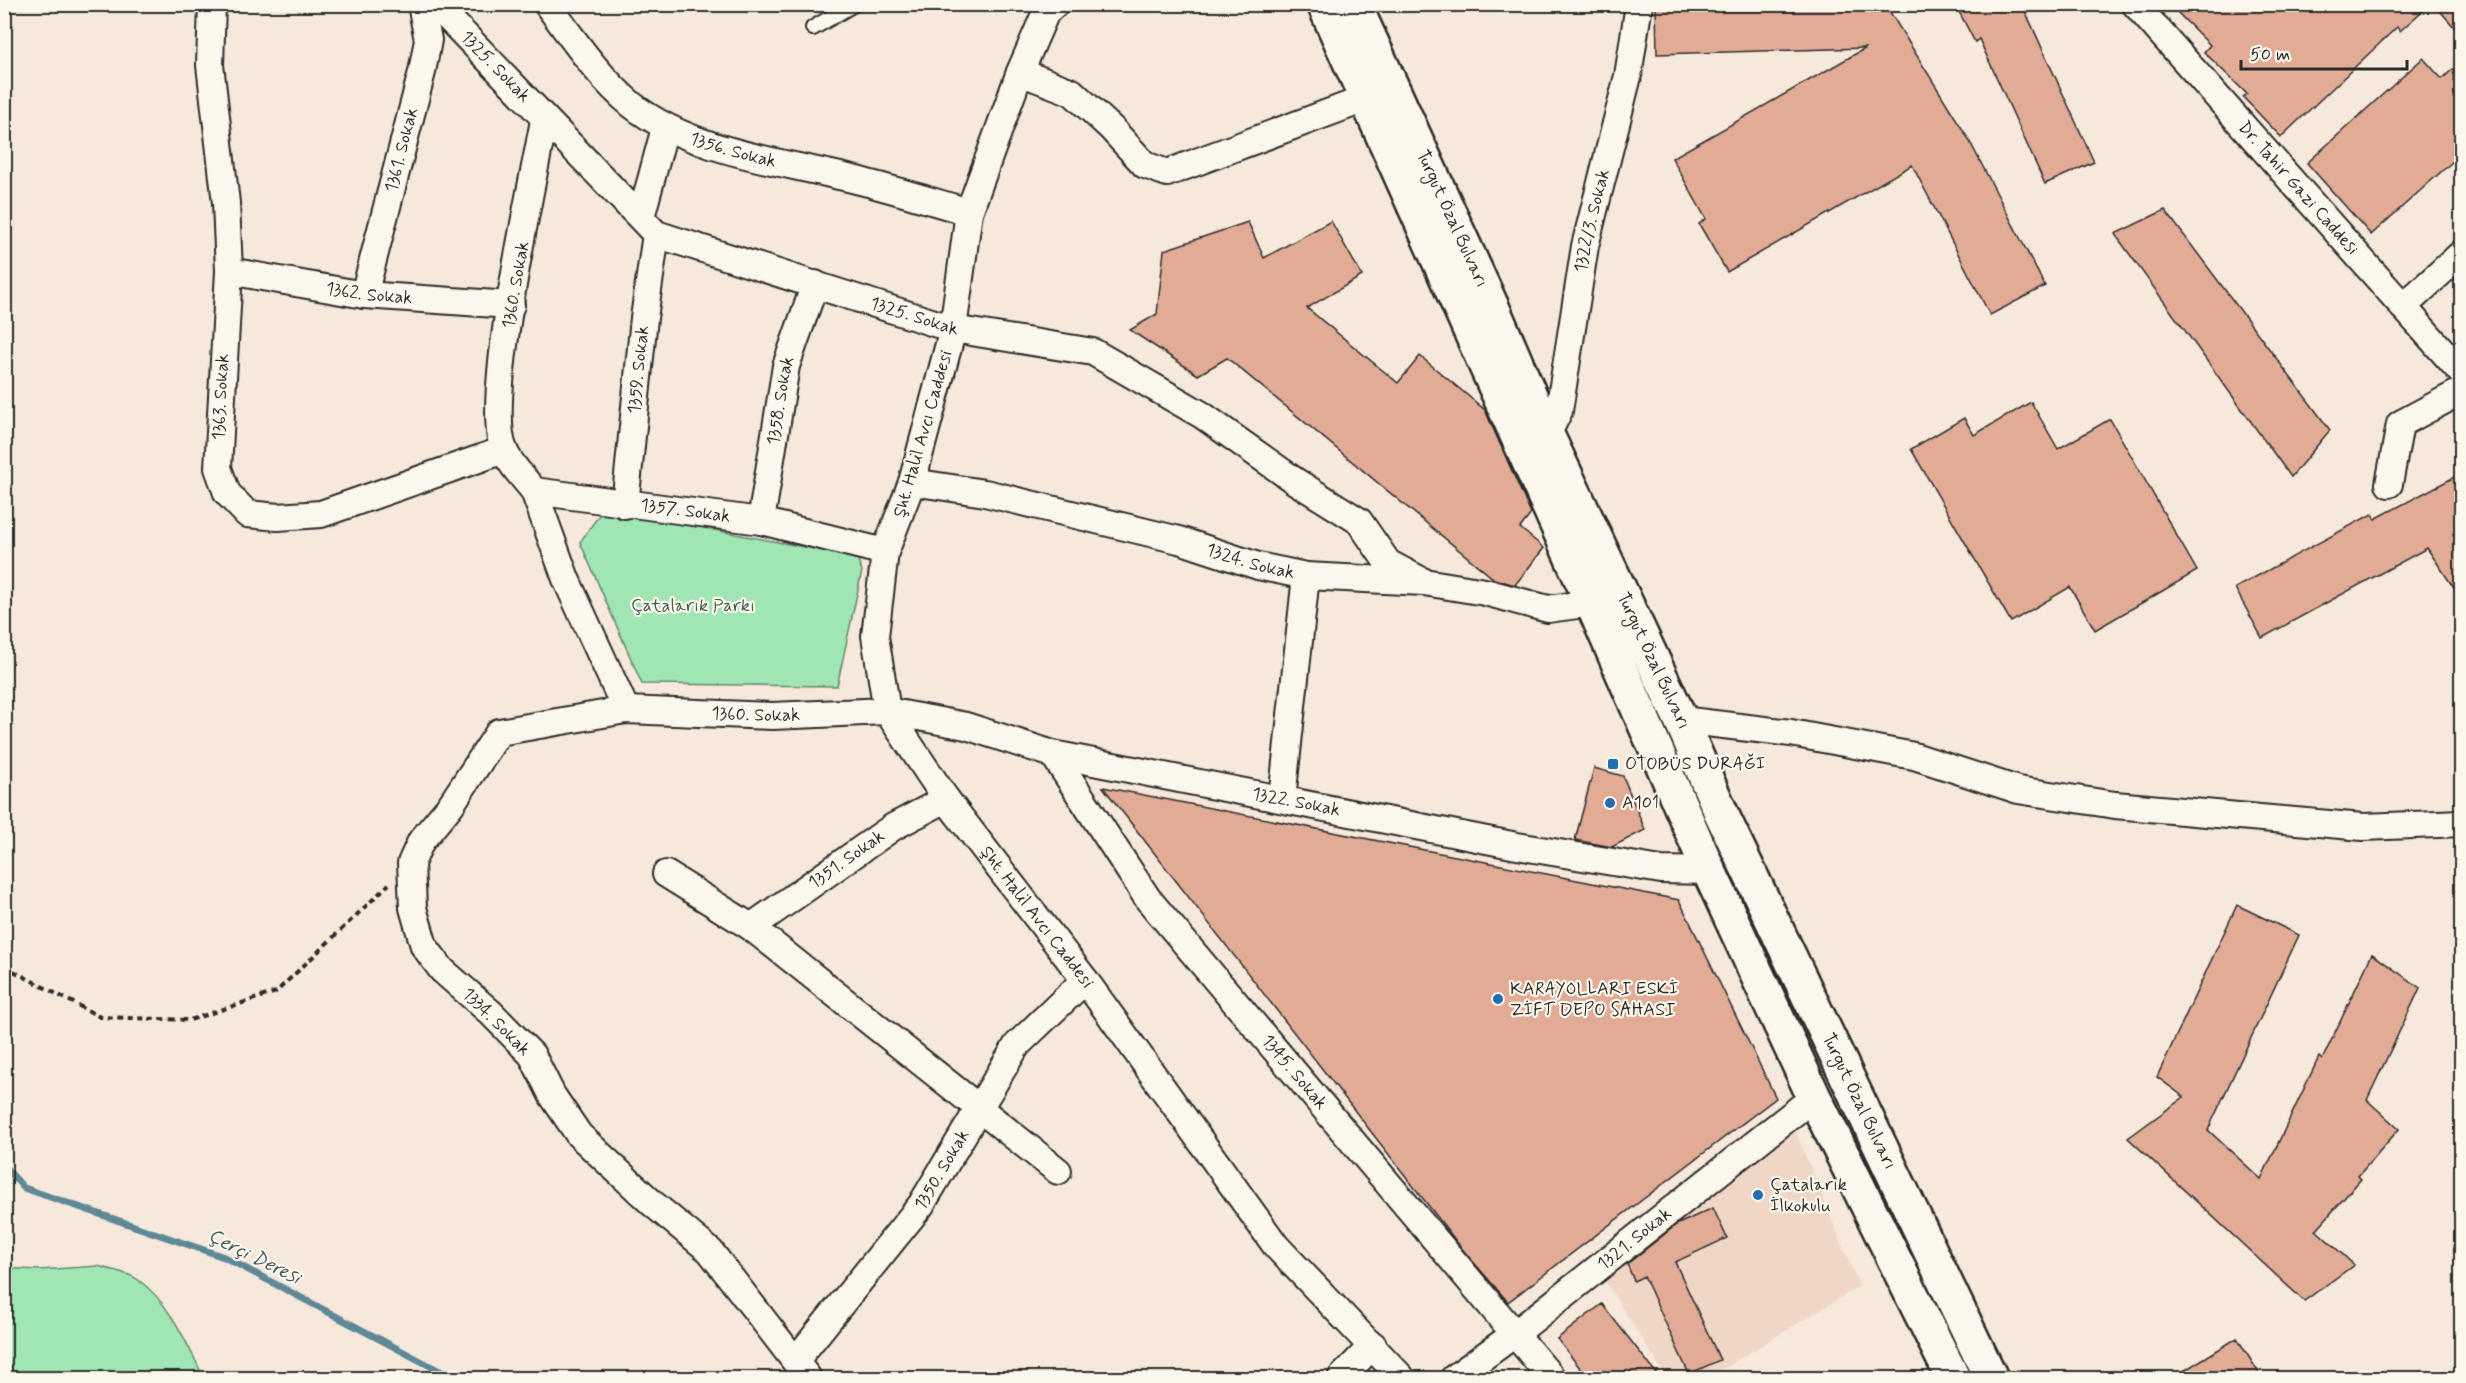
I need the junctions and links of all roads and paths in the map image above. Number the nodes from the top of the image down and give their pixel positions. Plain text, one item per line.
1 (212, 4) edge
2 (421, 4) edge
3 (435, 4) edge
4 (547, 4) edge
5 (854, 4) edge
6 (1054, 4) edge
7 (1324, 4) edge
8 (1354, 4) edge
9 (1639, 4) edge
10 (2135, 4) edge
11 (813, 28) dead end
12 (1020, 72) junction
13 (1365, 99) junction
14 (544, 120) junction
15 (665, 128) junction
16 (969, 212) junction
17 (649, 226) junction
18 (2462, 253) edge
19 (229, 271) junction
20 (815, 284) junction
21 (364, 296) junction
22 (511, 305) junction
23 (2403, 307) junction
24 (953, 329) junction
25 (2462, 373) edge
26 (2462, 391) edge
27 (1547, 435) junction
28 (504, 450) junction
29 (912, 482) junction
30 (2389, 484) dead end
31 (534, 491) junction
32 (625, 505) junction
33 (761, 521) junction
34 (885, 552) junction
35 (1306, 576) junction
36 (1424, 582) junction
37 (1592, 603) junction
38 (626, 710) junction
39 (887, 711) junction
40 (1680, 720) junction
41 (1053, 753) junction
42 (946, 799) junction
43 (1282, 799) junction
44 (2462, 823) edge
45 (411, 863) junction
46 (1709, 871) junction
47 (666, 874) dead end
48 (751, 927) junction
49 (4, 966) edge
50 (1085, 980) junction
51 (1814, 1097) junction
52 (981, 1109) junction
53 (1058, 1171) dead end
54 (1516, 1333) junction
55 (1373, 1345) junction
56 (802, 1369) edge
57 (1341, 1378) edge
58 (1402, 1378) edge
59 (1454, 1378) edge
60 (1552, 1378) edge
61 (1953, 1378) edge
62 (1990, 1378) edge

1 - 19 street, 1363. Sokak
2 - 21 street, 1361. Sokak
3 - 14 street, 1325. Sokak
4 - 15 street, 1356. Sokak
5 - 11 lane
6 - 12 street, Şht. Halil Avcı Caddesi
7 - 13 main road, Turgut Özal Bulvarı
8 - 27 main road, Turgut Özal Bulvarı
9 - 27 street, 1322/3. Sokak
10 - 23 street, Dr. Tahir Gazi Caddesi
12 - 13 street
12 - 16 street, Şht. Halil Avcı Caddesi
13 - 37 main road, Turgut Özal Bulvarı
14 - 17 street, 1325. Sokak
14 - 22 street, 1360. Sokak
15 - 16 street, 1356. Sokak
15 - 17 street, 1359. Sokak
16 - 24 street, Şht. Halil Avcı Caddesi
17 - 20 street, 1325. Sokak
17 - 32 street, 1359. Sokak
18 - 23 street
19 - 21 street, 1362. Sokak
19 - 28 street, 1363. Sokak
20 - 24 street, 1325. Sokak
20 - 33 street, 1358. Sokak
21 - 22 street, 1362. Sokak
22 - 28 street, 1360. Sokak
23 - 25 street, Dr. Tahir Gazi Caddesi
24 - 29 street, Şht. Halil Avcı Caddesi
24 - 36 street, 1325. Sokak
26 - 30 street
27 - 40 main road, Turgut Özal Bulvarı
28 - 31 street
29 - 34 street, Şht. Halil Avcı Caddesi
29 - 35 street, 1324. Sokak
31 - 32 street, 1357. Sokak
31 - 38 street
32 - 33 street, 1357. Sokak
33 - 34 street, 1357. Sokak
34 - 39 street, Şht. Halil Avcı Caddesi
35 - 36 street, 1324. Sokak
35 - 43 street
36 - 37 street, 1324. Sokak
37 - 46 main road, Turgut Özal Bulvarı
38 - 39 street, 1360. Sokak
38 - 45 street, 1334. Sokak
39 - 41 street, 1322. Sokak
39 - 42 street, Şht. Halil Avcı Caddesi
40 - 44 street
40 - 62 main road, Turgut Özal Bulvarı
41 - 43 street, 1322. Sokak
41 - 54 street, 1345. Sokak
42 - 48 street, 1351. Sokak
42 - 50 street, Şht. Halil Avcı Caddesi
43 - 46 street, 1322. Sokak
45 - 49 path
45 - 56 street, 1334. Sokak
46 - 51 main road, Turgut Özal Bulvarı
47 - 48 street
48 - 52 street
50 - 52 street, 1350. Sokak
50 - 55 street, Şht. Halil Avcı Caddesi
51 - 54 street, 1321. Sokak
51 - 61 main road, Turgut Özal Bulvarı
52 - 53 street
52 - 56 street, 1350. Sokak
54 - 59 street, 1321. Sokak
54 - 60 street, 1345. Sokak
55 - 57 street
55 - 58 street, Şht. Halil Avcı Caddesi

